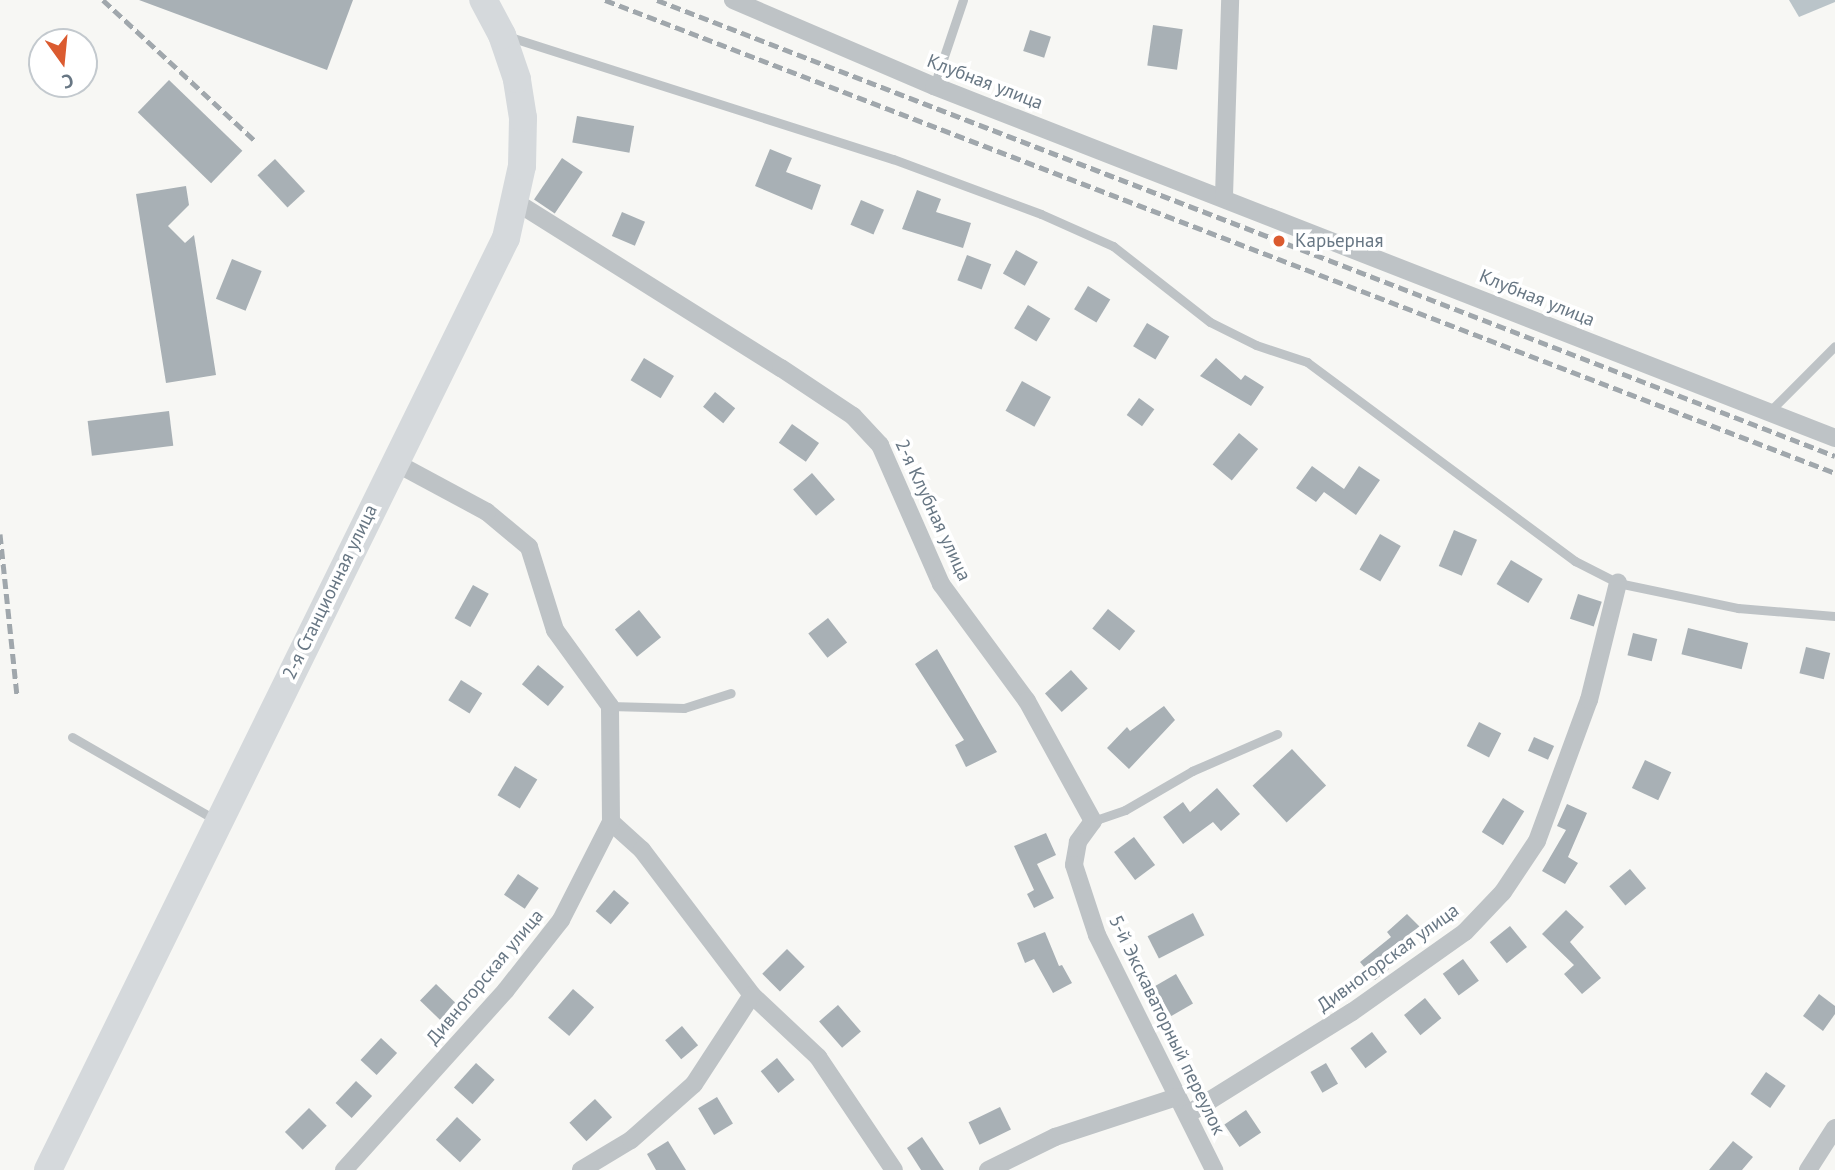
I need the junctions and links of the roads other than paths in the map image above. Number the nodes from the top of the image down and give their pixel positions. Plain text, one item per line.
1 (483, 0) edge
2 (733, 0) edge
3 (964, 0) edge
4 (1230, 0) edge
5 (756, 4) edge
6 (502, 34) junction
7 (934, 86) junction
8 (1224, 196) junction
9 (516, 202) junction
10 (1835, 346) edge
11 (1769, 412) junction
12 (1835, 438) edge
13 (394, 462) junction
14 (1618, 583) junction
15 (1835, 616) edge
16 (731, 693) dead end
17 (610, 706) junction
18 (1277, 734) dead end
19 (72, 737) dead end
20 (217, 821) junction
21 (1093, 821) junction
22 (611, 822) junction
23 (752, 995) junction
24 (1177, 1097) junction
25 (1188, 1114) junction
26 (1835, 1128) edge
27 (48, 1170) edge
28 (344, 1170) edge
29 (582, 1170) edge
30 (894, 1170) edge
31 (988, 1170) edge
32 (1214, 1170) edge
33 (1808, 1170) edge

1 - 6 main road, 2-я Станционная улица
2 - 5 street, Клубная улица
3 - 7 lane
4 - 8 street
5 - 7 street, Клубная улица
6 - 9 main road, 2-я Станционная улица
6 - 14 lane
7 - 8 street, Клубная улица
8 - 11 street, Клубная улица
9 - 13 main road, 2-я Станционная улица
9 - 21 street, 2-я Клубная улица
10 - 11 lane
11 - 12 street, Клубная улица
13 - 17 street
13 - 20 main road, 2-я Станционная улица
14 - 15 lane
14 - 25 street, Дивногорская улица
16 - 17 lane
17 - 22 street, Дивногорская улица
18 - 21 lane
19 - 20 lane
20 - 27 main road, 2-я Станционная улица
21 - 24 street, 5-й Экскаваторный переулок
22 - 23 street
22 - 28 street, Дивногорская улица
23 - 29 street
23 - 30 street
24 - 25 street, 5-й Экскаваторный переулок
24 - 31 street
25 - 32 street, 5-й Экскаваторный переулок
26 - 33 street

